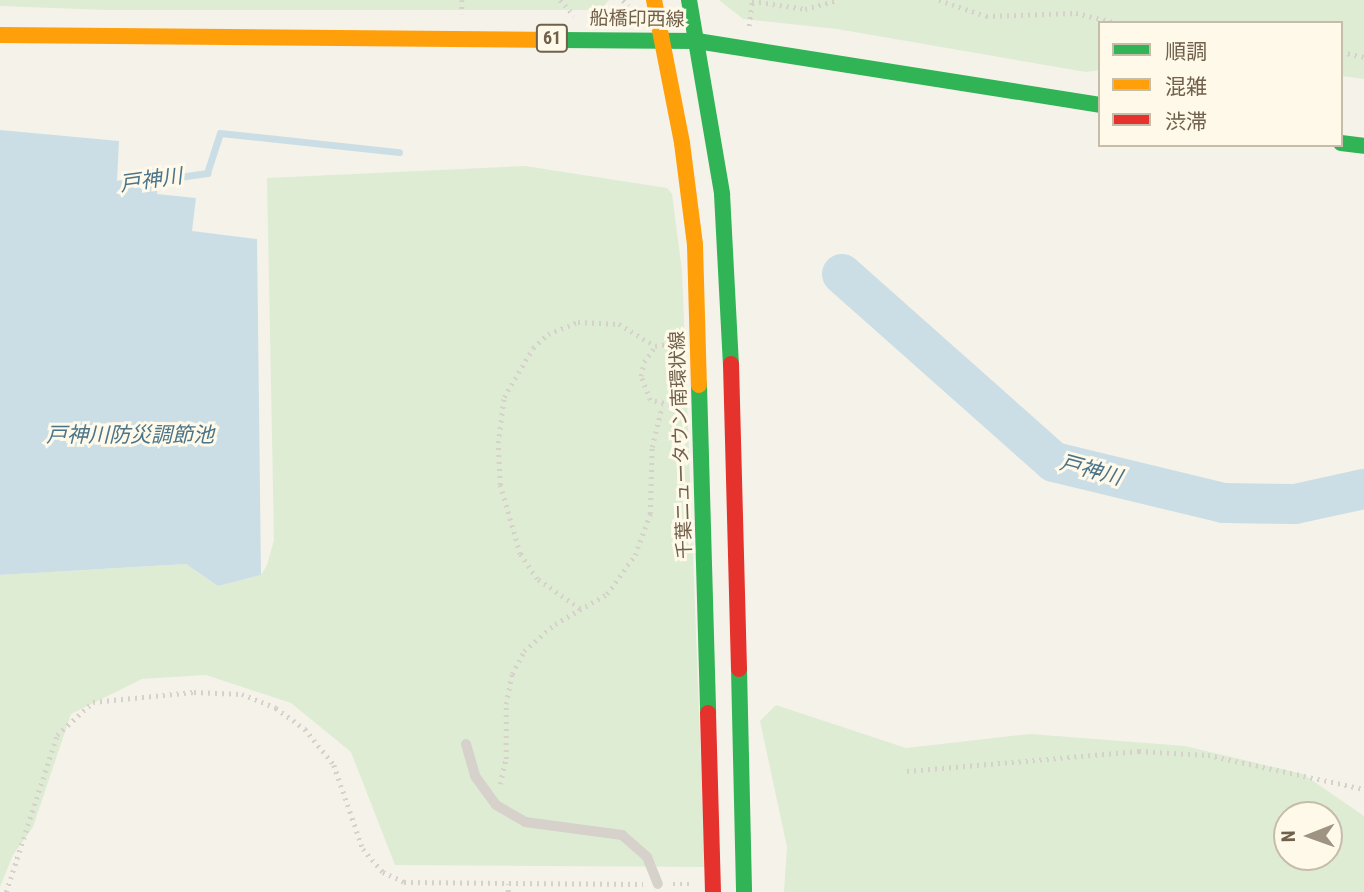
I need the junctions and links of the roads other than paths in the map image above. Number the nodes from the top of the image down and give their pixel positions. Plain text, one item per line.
1 (654, 0) edge
2 (689, 0) edge
3 (0, 35) edge
4 (661, 40) junction
5 (697, 41) junction
6 (1098, 105) edge
7 (1343, 143) edge
8 (1364, 146) edge
9 (467, 744) dead end
10 (658, 884) road end
11 (713, 888) edge
12 (744, 892) edge

1 - 4 main road, 千葉ニュータウン南環状線
2 - 5 main road
3 - 4 main road, 船橋印西線 / 61
4 - 5 main road, 船橋印西線 / 61
4 - 11 main road, 千葉ニュータウン南環状線
5 - 6 main road, 船橋印西線 / 61
5 - 12 main road
7 - 8 main road
9 - 10 lane

